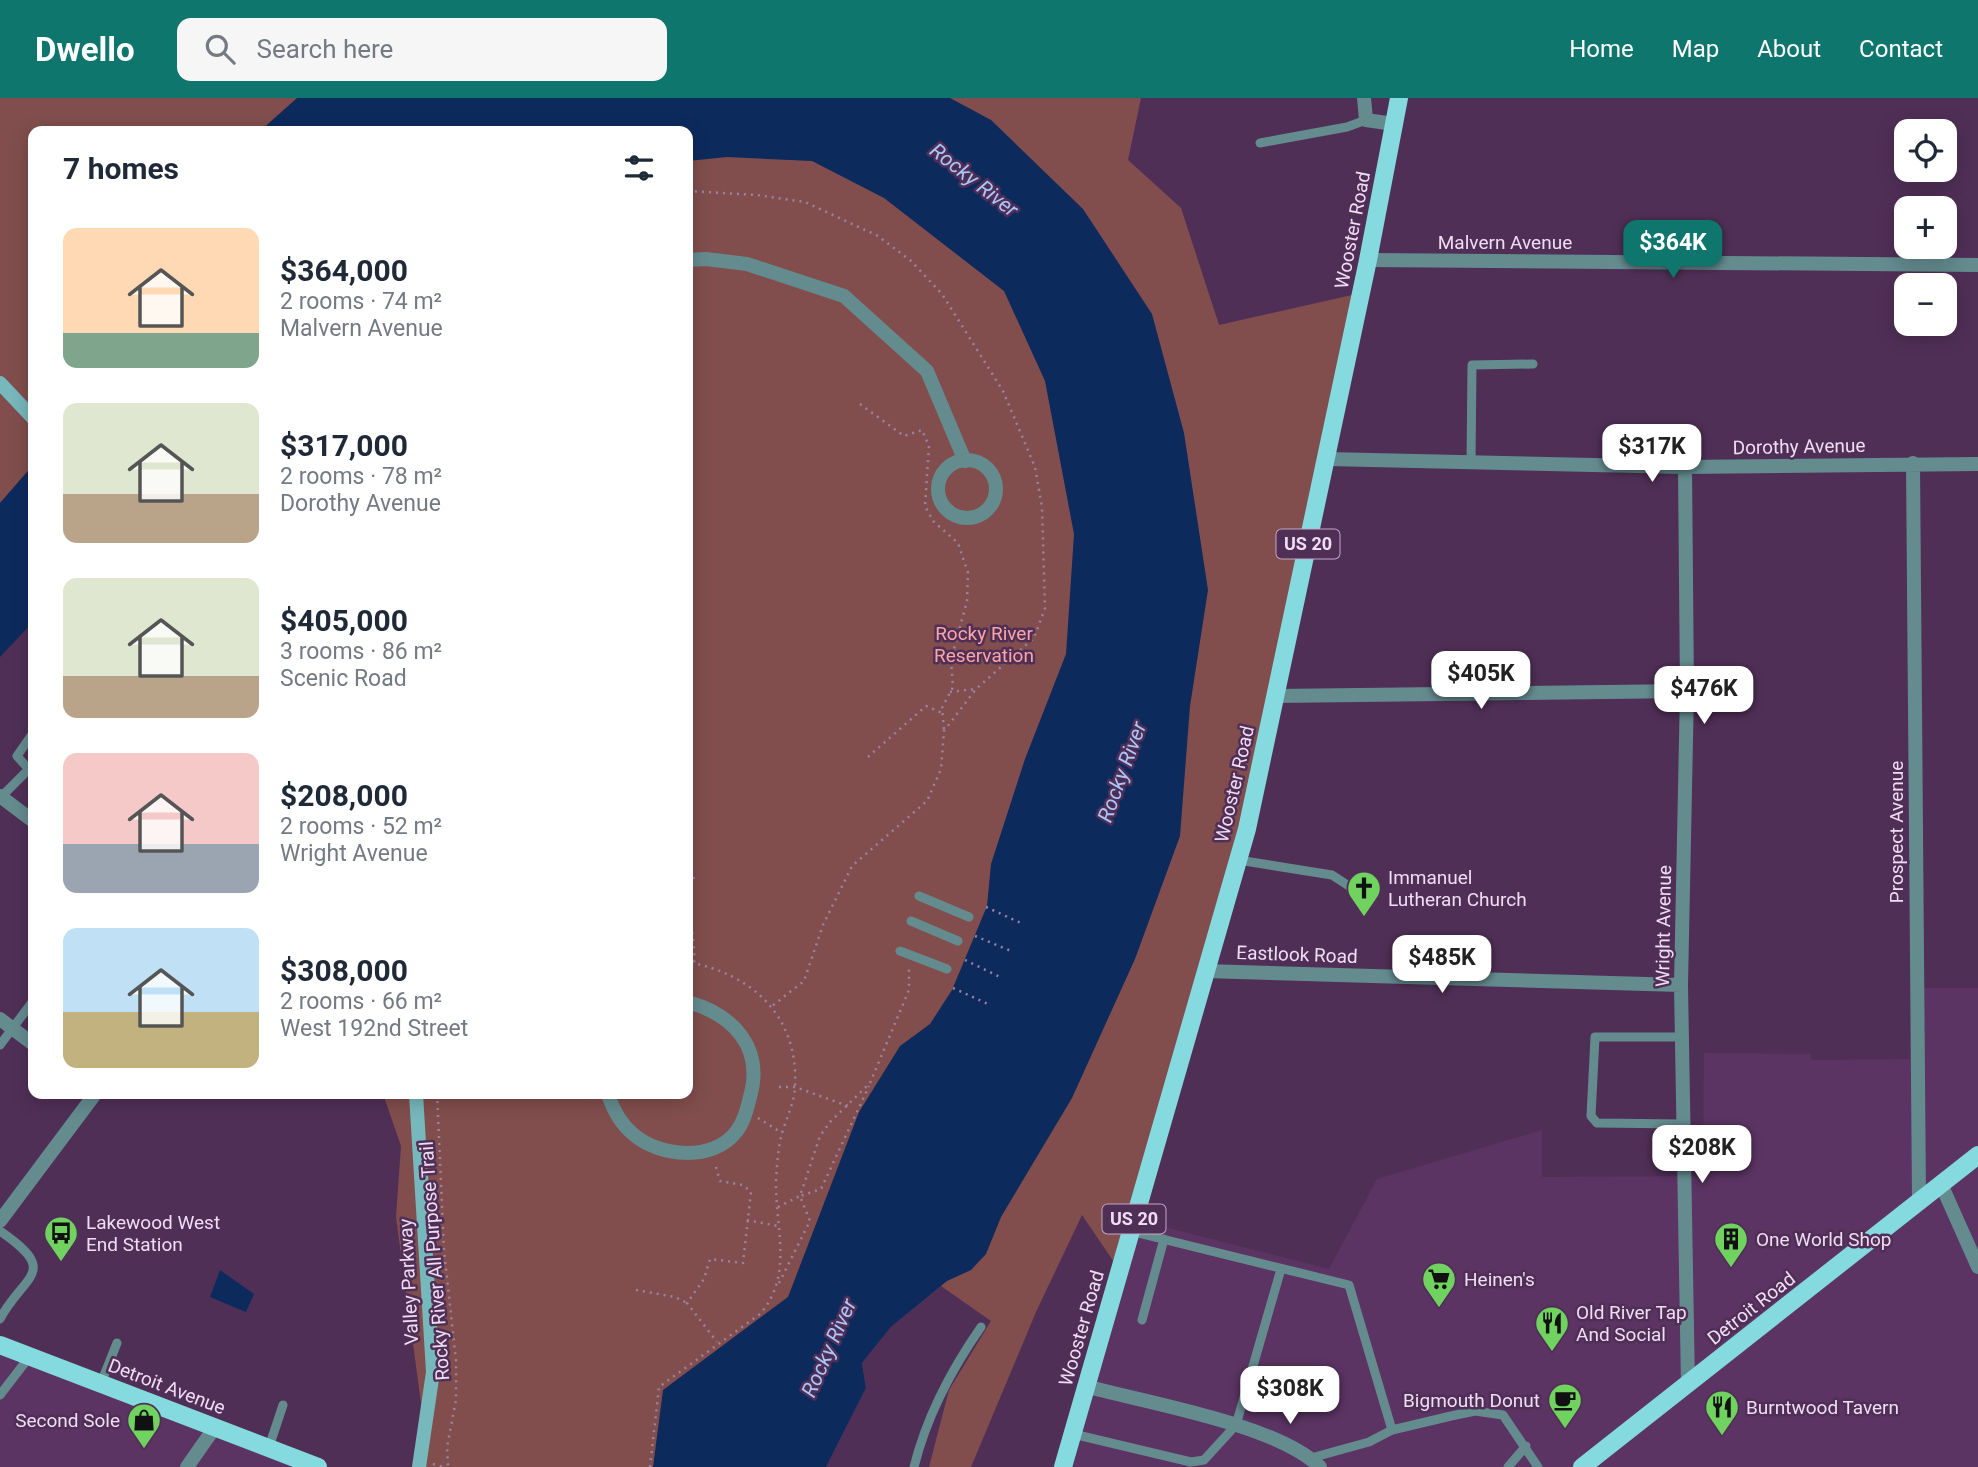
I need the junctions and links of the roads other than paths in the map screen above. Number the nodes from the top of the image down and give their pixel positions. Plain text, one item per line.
1 (1364, 98) edge
2 (1399, 98) edge
3 (1366, 120) junction
4 (1394, 124) junction
5 (1260, 143) dead end
6 (693, 260) edge
7 (1368, 260) junction
8 (1978, 265) edge
9 (1533, 364) dead end
10 (0, 383) edge
11 (28, 413) edge
12 (1327, 459) junction
13 (965, 461) junction
14 (1471, 463) junction
15 (1913, 463) junction
16 (1978, 464) edge
17 (1685, 467) junction
18 (1687, 691) junction
19 (1275, 696) junction
20 (28, 740) edge
21 (28, 769) edge
22 (28, 774) edge
23 (0, 796) edge
24 (28, 817) edge
25 (1238, 860) junction
26 (1352, 888) dead end
27 (919, 897) dead end
28 (969, 917) dead end
29 (911, 921) dead end
30 (958, 941) dead end
31 (900, 951) dead end
32 (947, 968) dead end
33 (1205, 971) junction
34 (1681, 985) junction
35 (693, 1004) edge
36 (28, 1007) edge
37 (0, 1019) edge
38 (12, 1028) junction
39 (1682, 1037) junction
40 (28, 1040) edge
41 (0, 1045) edge
42 (91, 1099) edge
43 (416, 1099) edge
44 (610, 1099) edge
45 (1683, 1124) junction
46 (1978, 1155) edge
47 (1941, 1184) junction
48 (1919, 1201) junction
49 (0, 1221) edge
50 (0, 1231) edge
51 (1130, 1231) junction
52 (1164, 1239) junction
53 (1978, 1267) edge
54 (1281, 1269) junction
55 (0, 1320) edge
56 (1142, 1320) dead end
57 (981, 1326) dead end
58 (117, 1343) dead end
59 (0, 1345) edge
60 (30, 1356) junction
61 (101, 1383) junction
62 (1688, 1385) junction
63 (1085, 1386) junction
64 (0, 1395) edge
65 (283, 1405) dead end
66 (1236, 1425) junction
67 (215, 1427) junction
68 (1392, 1430) junction
69 (1073, 1433) junction
70 (1526, 1446) junction
71 (269, 1447) junction
72 (1315, 1463) edge
73 (420, 1464) edge
74 (187, 1467) edge
75 (318, 1467) edge
76 (914, 1467) edge
77 (1063, 1467) edge
78 (1508, 1467) edge
79 (1538, 1467) edge
80 (1582, 1467) edge

1 - 3 street
2 - 4 main road, Wooster Road / US 20
3 - 4 street
3 - 5 lane
4 - 7 main road, Wooster Road / US 20
6 - 13 street
7 - 8 street, Malvern Avenue
7 - 12 main road, Wooster Road / US 20
9 - 14 lane
10 - 11 street
12 - 14 street, Dorothy Avenue
12 - 19 main road, Wooster Road / US 20
13 - 13 street
14 - 17 street, Dorothy Avenue
15 - 16 street, Dorothy Avenue
15 - 17 street, Dorothy Avenue
15 - 48 street, Prospect Avenue
17 - 18 street, Wright Avenue
18 - 19 street
18 - 34 street, Wright Avenue
19 - 25 main road, Wooster Road / US 20
20 - 21 lane
22 - 23 lane
23 - 24 street
25 - 26 lane
25 - 33 main road, Wooster Road / US 20
27 - 28 lane
29 - 30 lane
31 - 32 lane
33 - 34 street, Eastlook Road
33 - 51 main road, Wooster Road / US 20
34 - 39 street, Wright Avenue
35 - 44 street
36 - 38 lane
37 - 38 street
38 - 40 street
38 - 41 lane
39 - 45 street, Wright Avenue
39 - 45 lane
42 - 49 street
43 - 73 street, Valley Parkway
45 - 62 street, Wright Avenue
46 - 47 main road, Detroit Road
47 - 48 main road, Detroit Road
47 - 53 street
48 - 62 main road, Detroit Road
50 - 55 lane
51 - 52 lane
51 - 63 main road, Wooster Road / US 20
52 - 54 lane
52 - 56 lane
54 - 66 lane
54 - 68 lane
57 - 76 lane
58 - 61 lane
59 - 60 main road, Detroit Avenue
60 - 61 main road, Detroit Avenue
60 - 64 lane
61 - 67 main road, Detroit Avenue
62 - 80 main road, Detroit Road
63 - 66 street
63 - 69 main road, Wooster Road / US 20
65 - 71 lane
66 - 69 lane
66 - 72 street
67 - 71 main road, Detroit Avenue
67 - 74 street
68 - 70 lane
68 - 72 lane
69 - 77 main road, Wooster Road / US 20
70 - 78 lane
70 - 79 lane
71 - 75 main road, Detroit Avenue

